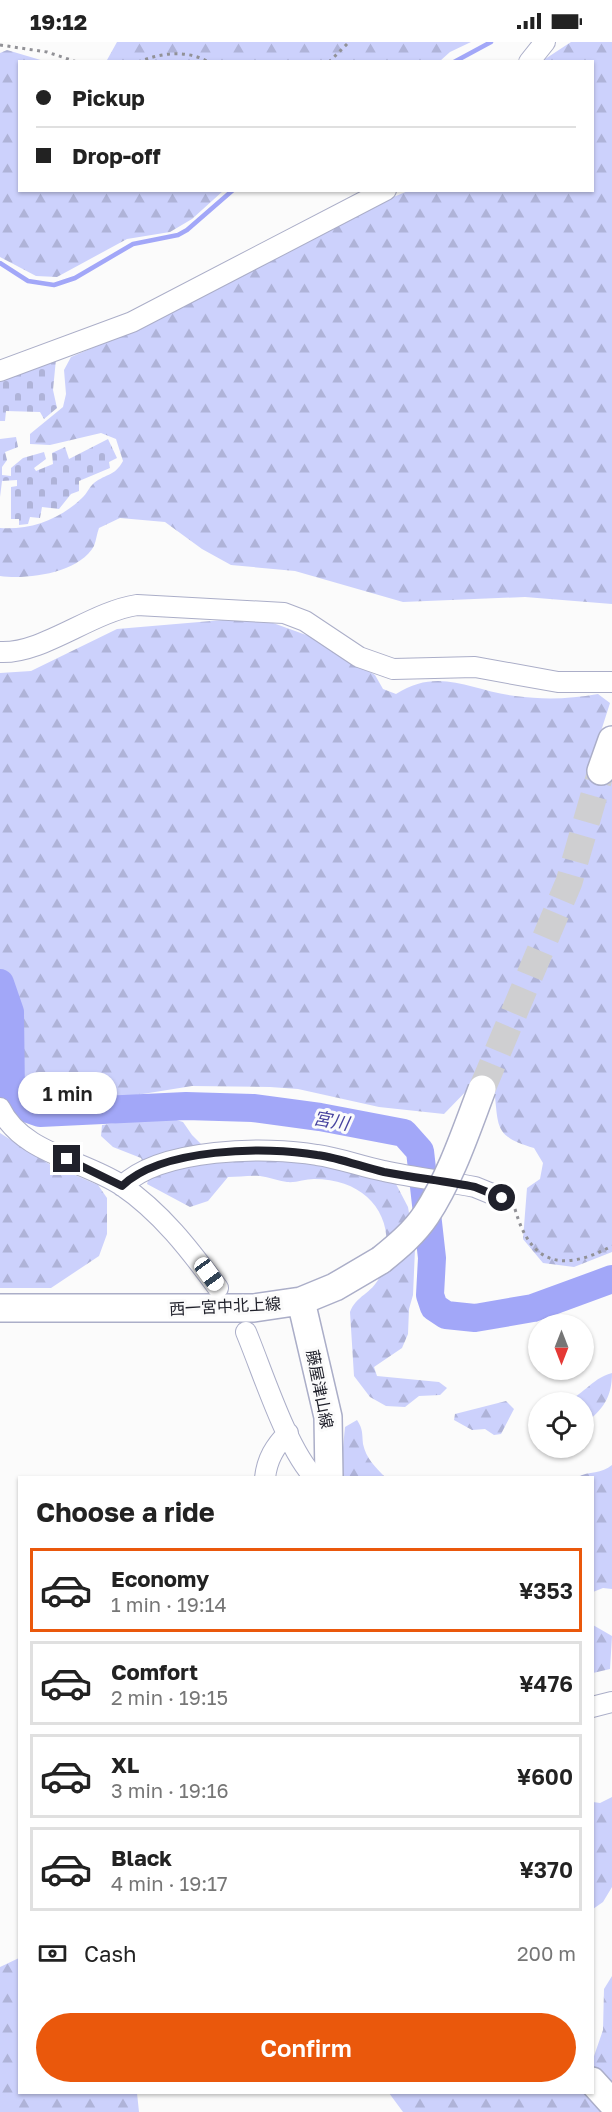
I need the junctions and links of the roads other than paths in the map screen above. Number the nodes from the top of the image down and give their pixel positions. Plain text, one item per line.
1 (545, 42) edge
2 (531, 60) edge
3 (382, 192) edge
4 (0, 371) edge
5 (0, 652) edge
6 (612, 682) edge
7 (612, 740) edge
8 (601, 771) tunnel mouth
9 (482, 1089) tunnel mouth
10 (0, 1108) edge
11 (122, 1186) junction
12 (502, 1198) road end
13 (218, 1288) dead end
14 (301, 1301) junction
15 (0, 1308) edge
16 (246, 1332) dead end
17 (288, 1433) junction
18 (265, 1476) edge
19 (313, 1476) edge
20 (329, 1476) edge
21 (612, 1702) edge
22 (594, 1706) edge
23 (594, 2083) edge
24 (612, 2103) edge

1 - 2 street
3 - 4 street
5 - 6 street
7 - 8 main road
9 - 14 main road, 西一宮中北上線, bridge
10 - 11 street
11 - 12 street
11 - 13 street
14 - 15 main road, 西一宮中北上線
14 - 20 main road, 藤屋津山線
16 - 17 street
17 - 18 street
17 - 19 street
21 - 22 street
23 - 24 main road

